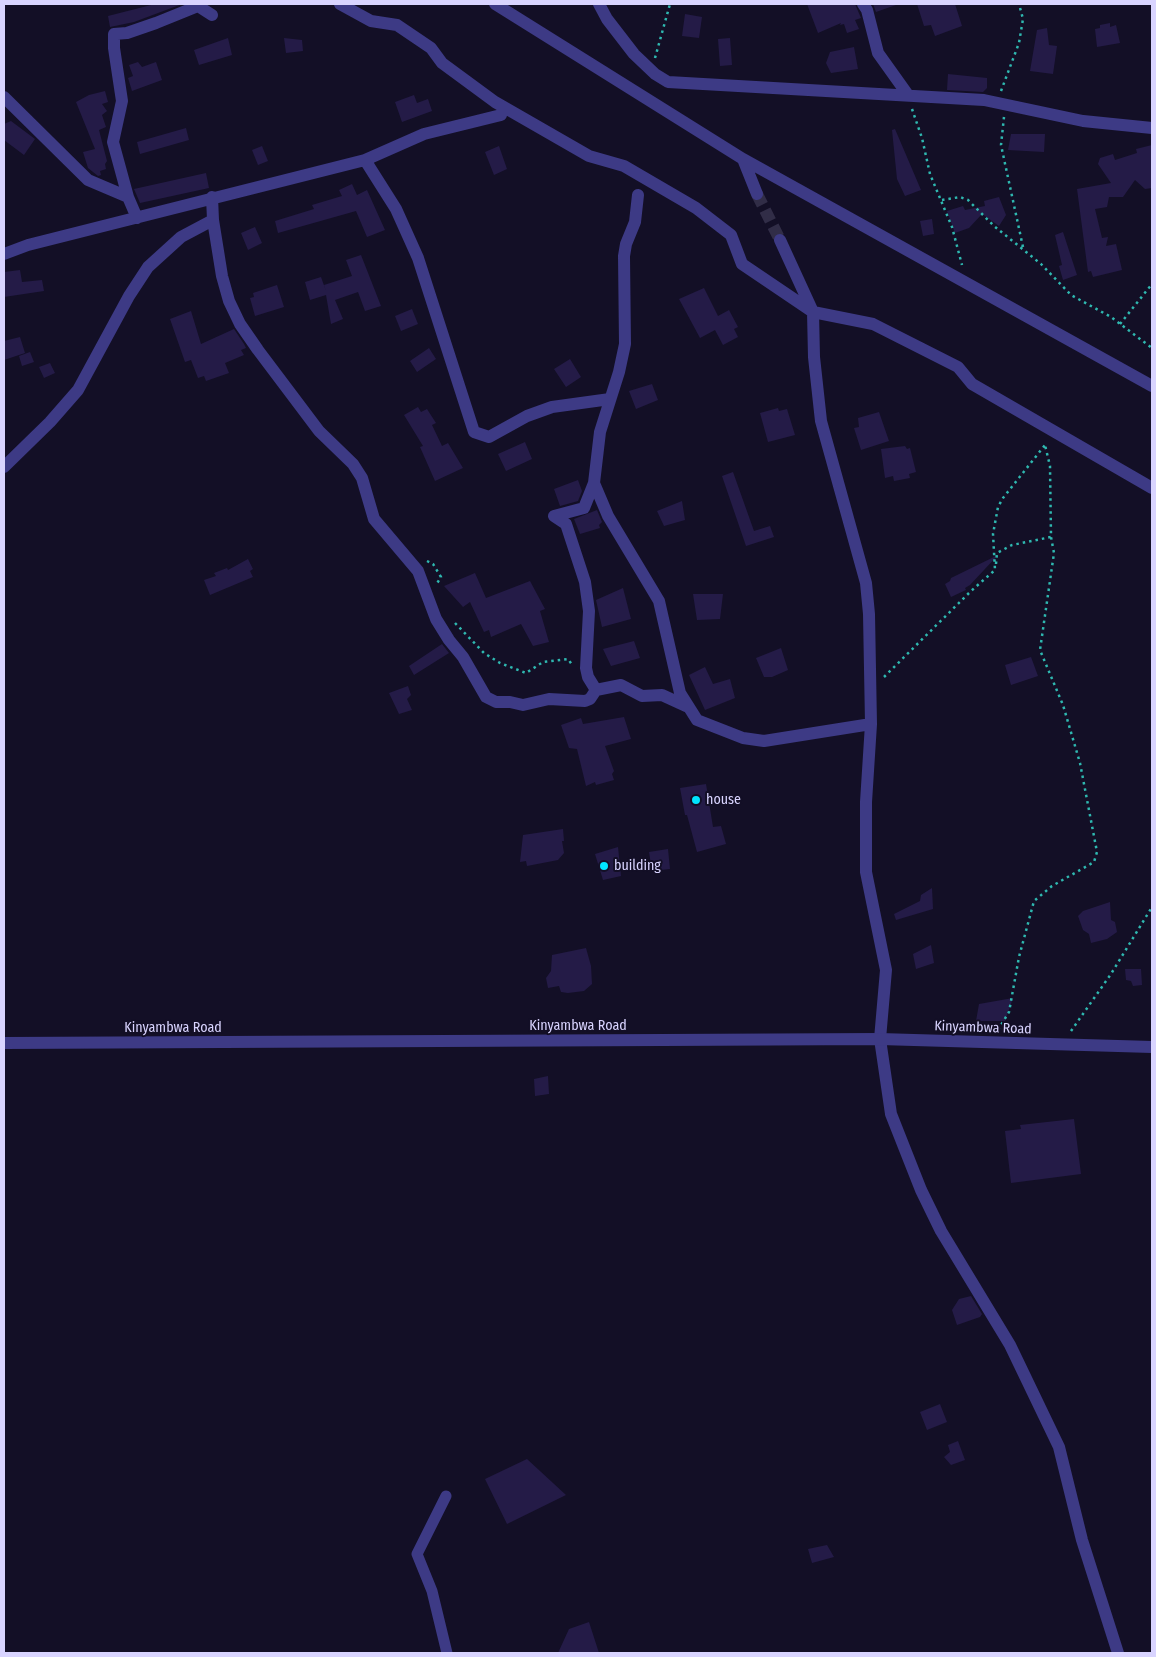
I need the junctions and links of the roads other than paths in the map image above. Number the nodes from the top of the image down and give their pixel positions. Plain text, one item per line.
1 (340, 4) edge
2 (495, 4) edge
3 (599, 4) edge
4 (863, 4) edge
5 (212, 15) dead end
6 (908, 95) junction
7 (4, 97) edge
8 (501, 114) dead end
9 (1152, 128) edge
10 (743, 158) junction
11 (365, 160) junction
12 (757, 194) tunnel mouth
13 (638, 195) dead end
14 (128, 197) junction
15 (212, 197) junction
16 (137, 218) junction
17 (213, 220) junction
18 (780, 240) tunnel mouth
19 (4, 254) edge
20 (813, 312) junction
21 (1152, 386) edge
22 (610, 399) junction
23 (4, 467) edge
24 (594, 483) junction
25 (1152, 488) edge
26 (596, 690) junction
27 (686, 706) junction
28 (871, 724) junction
29 (880, 1039) junction
30 (4, 1043) edge
31 (1152, 1047) edge
32 (446, 1496) dead end
33 (447, 1653) edge
34 (1118, 1653) edge

1 - 20 street
2 - 10 street
3 - 6 street
4 - 6 street
5 - 14 street
6 - 9 street
7 - 14 street
8 - 11 street
10 - 12 street
10 - 21 street
11 - 15 street
11 - 22 street
13 - 22 street
14 - 16 street
15 - 16 street
15 - 17 street
16 - 19 street
17 - 23 street
17 - 26 street
18 - 20 street
20 - 25 street
20 - 28 street
22 - 24 street
24 - 26 street
24 - 27 street
26 - 27 street
27 - 28 street
28 - 29 street
29 - 30 street, Kinyambwa Road
29 - 31 street, Kinyambwa Road
29 - 34 street
32 - 33 street

